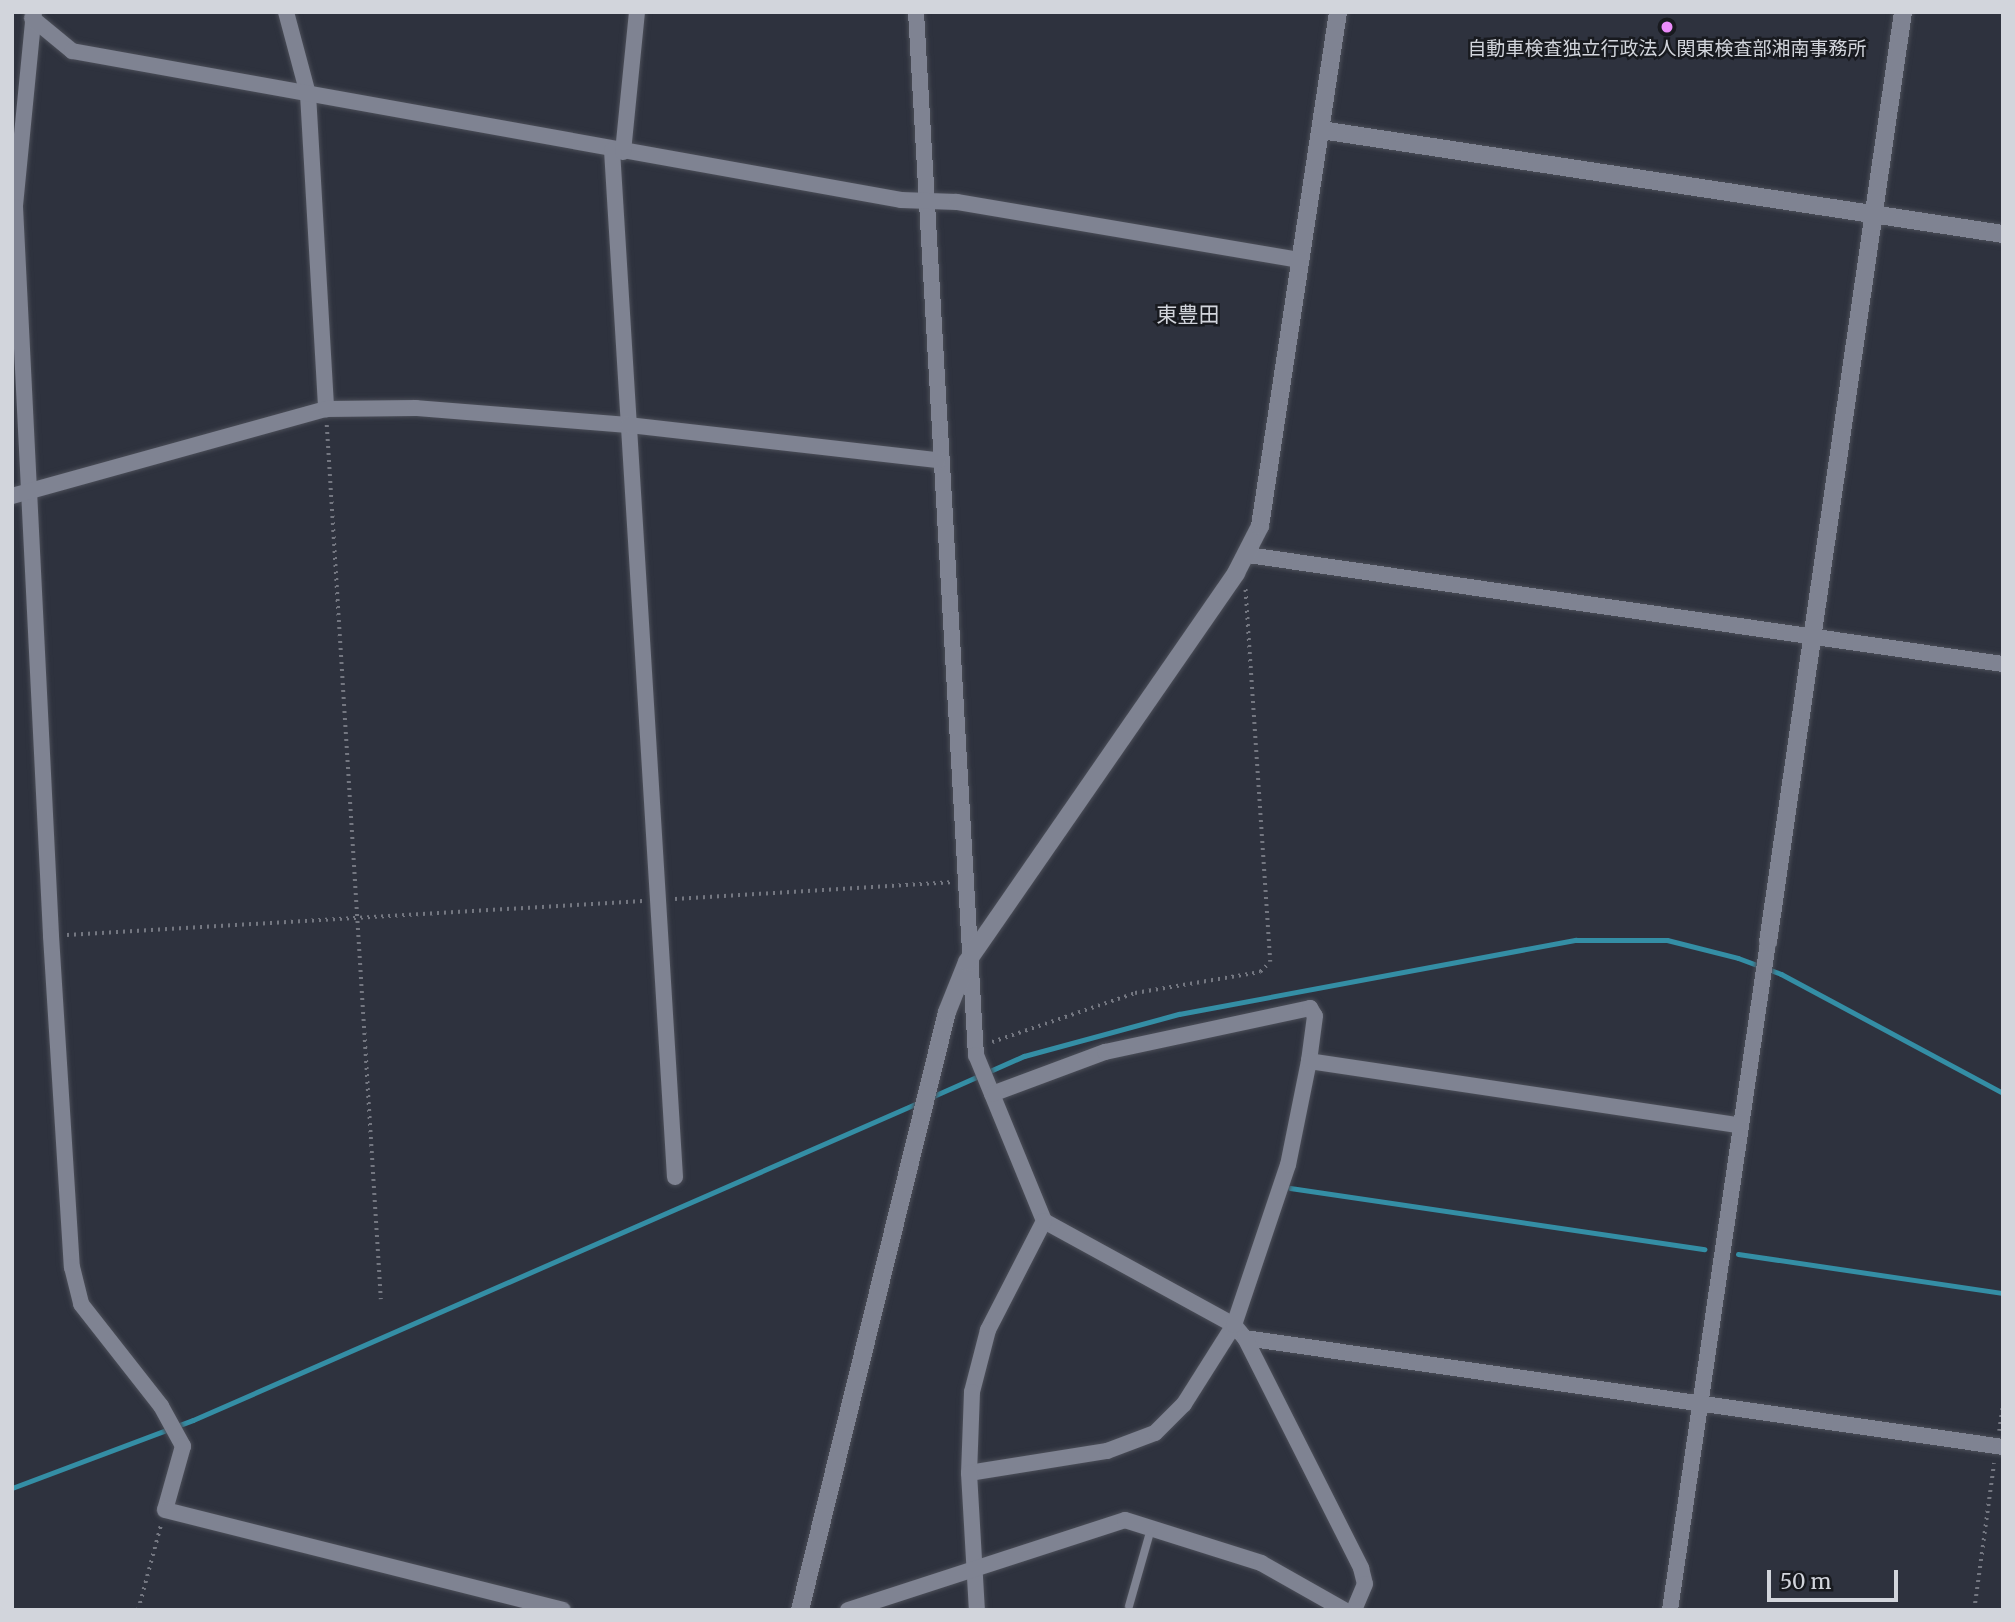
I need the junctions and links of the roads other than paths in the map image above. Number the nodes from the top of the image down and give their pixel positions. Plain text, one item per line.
1 (286, 12) edge
2 (637, 12) edge
3 (916, 12) edge
4 (1338, 12) edge
5 (1903, 12) edge
6 (33, 15) edge
7 (308, 94) junction
8 (1321, 130) junction
9 (617, 151) junction
10 (926, 201) junction
11 (13, 207) edge
12 (1874, 215) junction
13 (2003, 234) edge
14 (1301, 260) junction
15 (326, 409) junction
16 (629, 425) junction
17 (938, 460) junction
18 (30, 491) junction
19 (12, 496) edge
20 (1248, 555) junction
21 (1813, 635) junction
22 (2003, 664) edge
23 (1768, 942) joint
24 (967, 962) junction
25 (1310, 1062) junction
26 (992, 1094) junction
27 (1738, 1125) junction
28 (675, 1177) dead end
29 (1044, 1220) junction
30 (1234, 1325) junction
31 (1245, 1338) junction
32 (1700, 1405) junction
33 (1999, 1447) edge
34 (969, 1473) junction
35 (1151, 1529) junction
36 (976, 1565) junction
37 (1129, 1606) dead end
38 (563, 1610) edge
39 (800, 1610) edge
40 (848, 1610) edge
41 (977, 1610) edge
42 (1345, 1610) edge
43 (1354, 1610) edge
44 (1670, 1610) edge

1 - 7 street
2 - 9 street
3 - 10 street
4 - 8 street
5 - 12 street
6 - 7 street
6 - 11 street
7 - 9 street
7 - 15 street
8 - 12 street
8 - 14 street
9 - 10 street
9 - 16 street
10 - 14 street
10 - 17 street
11 - 18 street
12 - 13 street
12 - 21 street
14 - 20 street
15 - 16 street
15 - 18 street
16 - 17 street
16 - 28 street
17 - 24 street
18 - 19 street
18 - 38 street
20 - 21 street
20 - 24 street
21 - 22 street
21 - 23 street
23 - 27 street
24 - 26 street
24 - 39 street
25 - 26 street
25 - 27 street
25 - 30 street
26 - 29 street
27 - 32 street
29 - 30 street
29 - 34 street
30 - 31 street
30 - 34 street
31 - 32 street
31 - 43 street
32 - 33 street
32 - 44 street
34 - 36 street
35 - 36 street
35 - 37 lane
35 - 42 street
36 - 40 street
36 - 41 street

